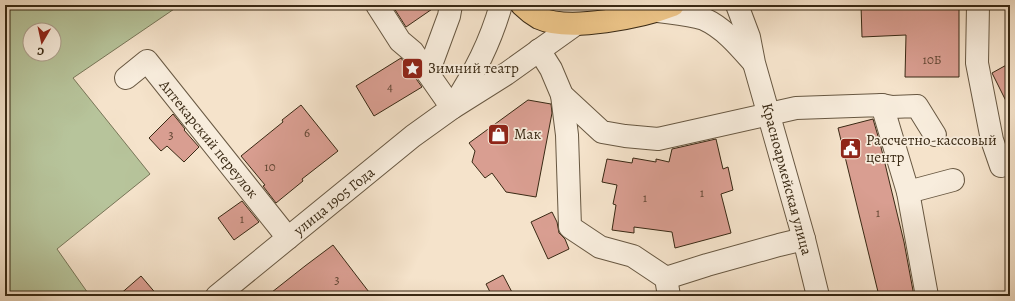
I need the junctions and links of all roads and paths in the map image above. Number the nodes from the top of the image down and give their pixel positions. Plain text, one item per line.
1 (377, 5) edge
2 (451, 5) edge
3 (501, 5) edge
4 (522, 5) edge
5 (737, 5) edge
6 (978, 5) edge
7 (665, 8) edge
8 (576, 24) junction
9 (539, 50) junction
10 (754, 64) junction
11 (428, 74) junction
12 (126, 78) dead end
13 (562, 95) junction
14 (882, 105) junction
15 (452, 108) junction
16 (769, 114) junction
17 (935, 135) dead end
18 (1001, 166) dead end
19 (953, 180) dead end
20 (908, 192) junction
21 (288, 238) junction
22 (804, 239) junction
23 (668, 287) edge
24 (220, 295) edge
25 (818, 296) edge
26 (927, 296) edge

1 - 11 street
2 - 11 street
3 - 15 street
4 - 8 main road
5 - 10 street, Красноармейская улица
6 - 18 street
7 - 8 main road
7 - 10 street
8 - 9 street, улица 1905 Года
9 - 13 street
9 - 15 street, улица 1905 Года
10 - 16 street, Красноармейская улица
11 - 15 street
12 - 21 street, Аптекарский переулок
13 - 16 street
13 - 23 street
14 - 16 street
14 - 17 street
14 - 20 street
15 - 21 street, улица 1905 Года
16 - 22 street, Красноармейская улица
19 - 20 street
20 - 26 street
21 - 24 street, улица 1905 Года
22 - 23 street
22 - 25 street, Красноармейская улица

